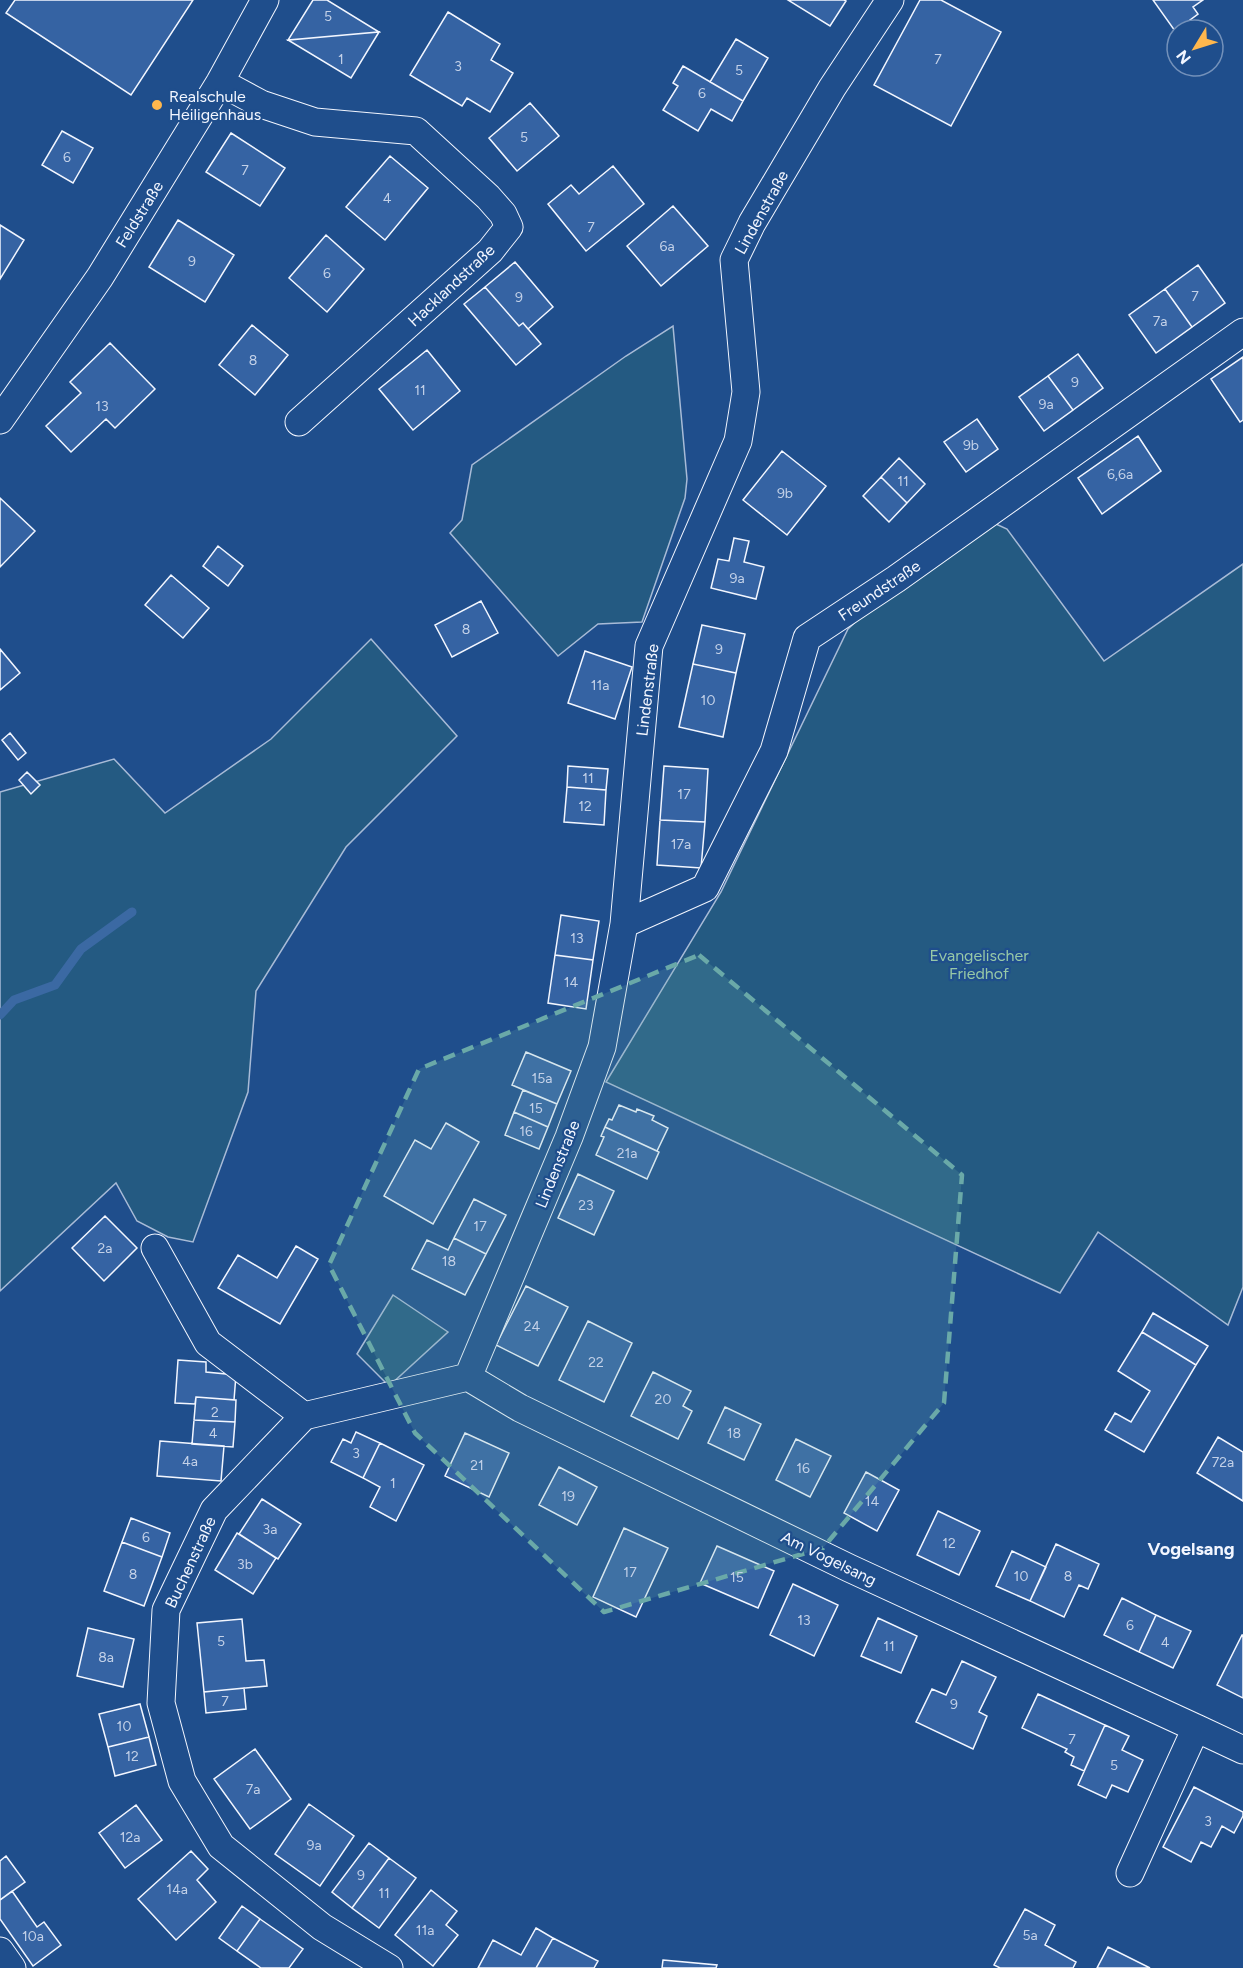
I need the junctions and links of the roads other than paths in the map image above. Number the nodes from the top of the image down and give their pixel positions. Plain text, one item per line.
1 (265, 0) edge
2 (890, 0) edge
3 (220, 82) junction
4 (1243, 332) edge
5 (0, 420) edge
6 (299, 422) dead end
7 (624, 924) junction
8 (155, 1248) dead end
9 (468, 1377) junction
10 (304, 1416) junction
11 (1196, 1728) junction
12 (1243, 1750) edge
13 (1130, 1873) dead end
14 (0, 1951) edge
15 (12, 1968) edge
16 (389, 1968) edge

1 - 3 street, Feldstraße
2 - 7 street, Lindenstraße
3 - 5 street, Feldstraße
3 - 6 street, Hacklandstraße
4 - 7 street, Freundstraße
7 - 9 street, Lindenstraße
8 - 10 street
9 - 10 street
9 - 11 street, Am Vogelsang
10 - 16 street, Buchenstraße
11 - 12 street, Am Vogelsang
11 - 13 street
14 - 15 street

